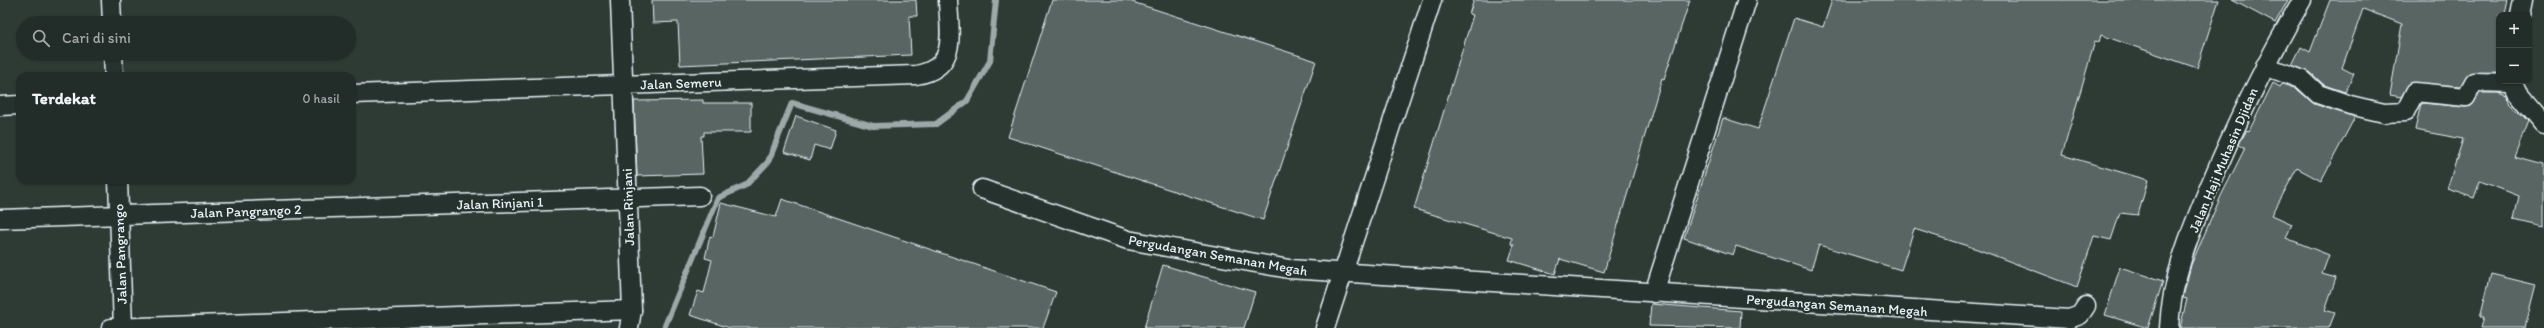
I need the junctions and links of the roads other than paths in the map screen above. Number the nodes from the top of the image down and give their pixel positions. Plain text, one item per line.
1 (111, 0) edge
2 (620, 0) edge
3 (948, 0) edge
4 (1432, 0) edge
5 (1747, 0) edge
6 (2302, 0) edge
7 (2523, 0) edge
8 (2521, 12) edge
9 (112, 16) edge
10 (113, 60) edge
11 (2265, 66) junction
12 (114, 72) edge
13 (2496, 82) edge
14 (2514, 84) edge
15 (624, 85) junction
16 (356, 94) edge
17 (16, 105) edge
18 (0, 106) edge
19 (2544, 124) edge
20 (118, 184) edge
21 (982, 189) dead end
22 (700, 196) dead end
23 (628, 198) junction
24 (373, 207) joint
25 (119, 215) junction
26 (0, 219) edge
27 (1343, 273) junction
28 (1654, 293) junction
29 (2086, 306) dead end
30 (632, 310) junction
31 (111, 328) edge
32 (123, 328) edge
33 (629, 328) edge
34 (1325, 328) edge
35 (2168, 328) edge

1 - 9 street
2 - 15 street, Jalan Rinjani
3 - 15 street, Jalan Semeru
4 - 27 street
5 - 28 street
6 - 11 street, Jalan Haji Muhasin Djidan
7 - 8 street
10 - 12 street
11 - 13 street
11 - 35 street, Jalan Haji Muhasin Djidan
14 - 19 street
15 - 16 street, Jalan Semeru
15 - 23 street, Jalan Rinjani
17 - 18 street
20 - 25 street, Jalan Pangrango
21 - 27 street, Pergudangan Semanan Megah
22 - 23 street, Jalan Rinjani 1
23 - 24 street, Jalan Rinjani 1
23 - 30 street, Jalan Rinjani
24 - 25 street, Jalan Pangrango 2
25 - 26 street, Jalan Pangrango 2
25 - 32 street, Jalan Pangrango
27 - 28 street, Pergudangan Semanan Megah
27 - 34 street
28 - 29 street, Pergudangan Semanan Megah
30 - 32 street
30 - 33 street, Jalan Rinjani
31 - 32 street

